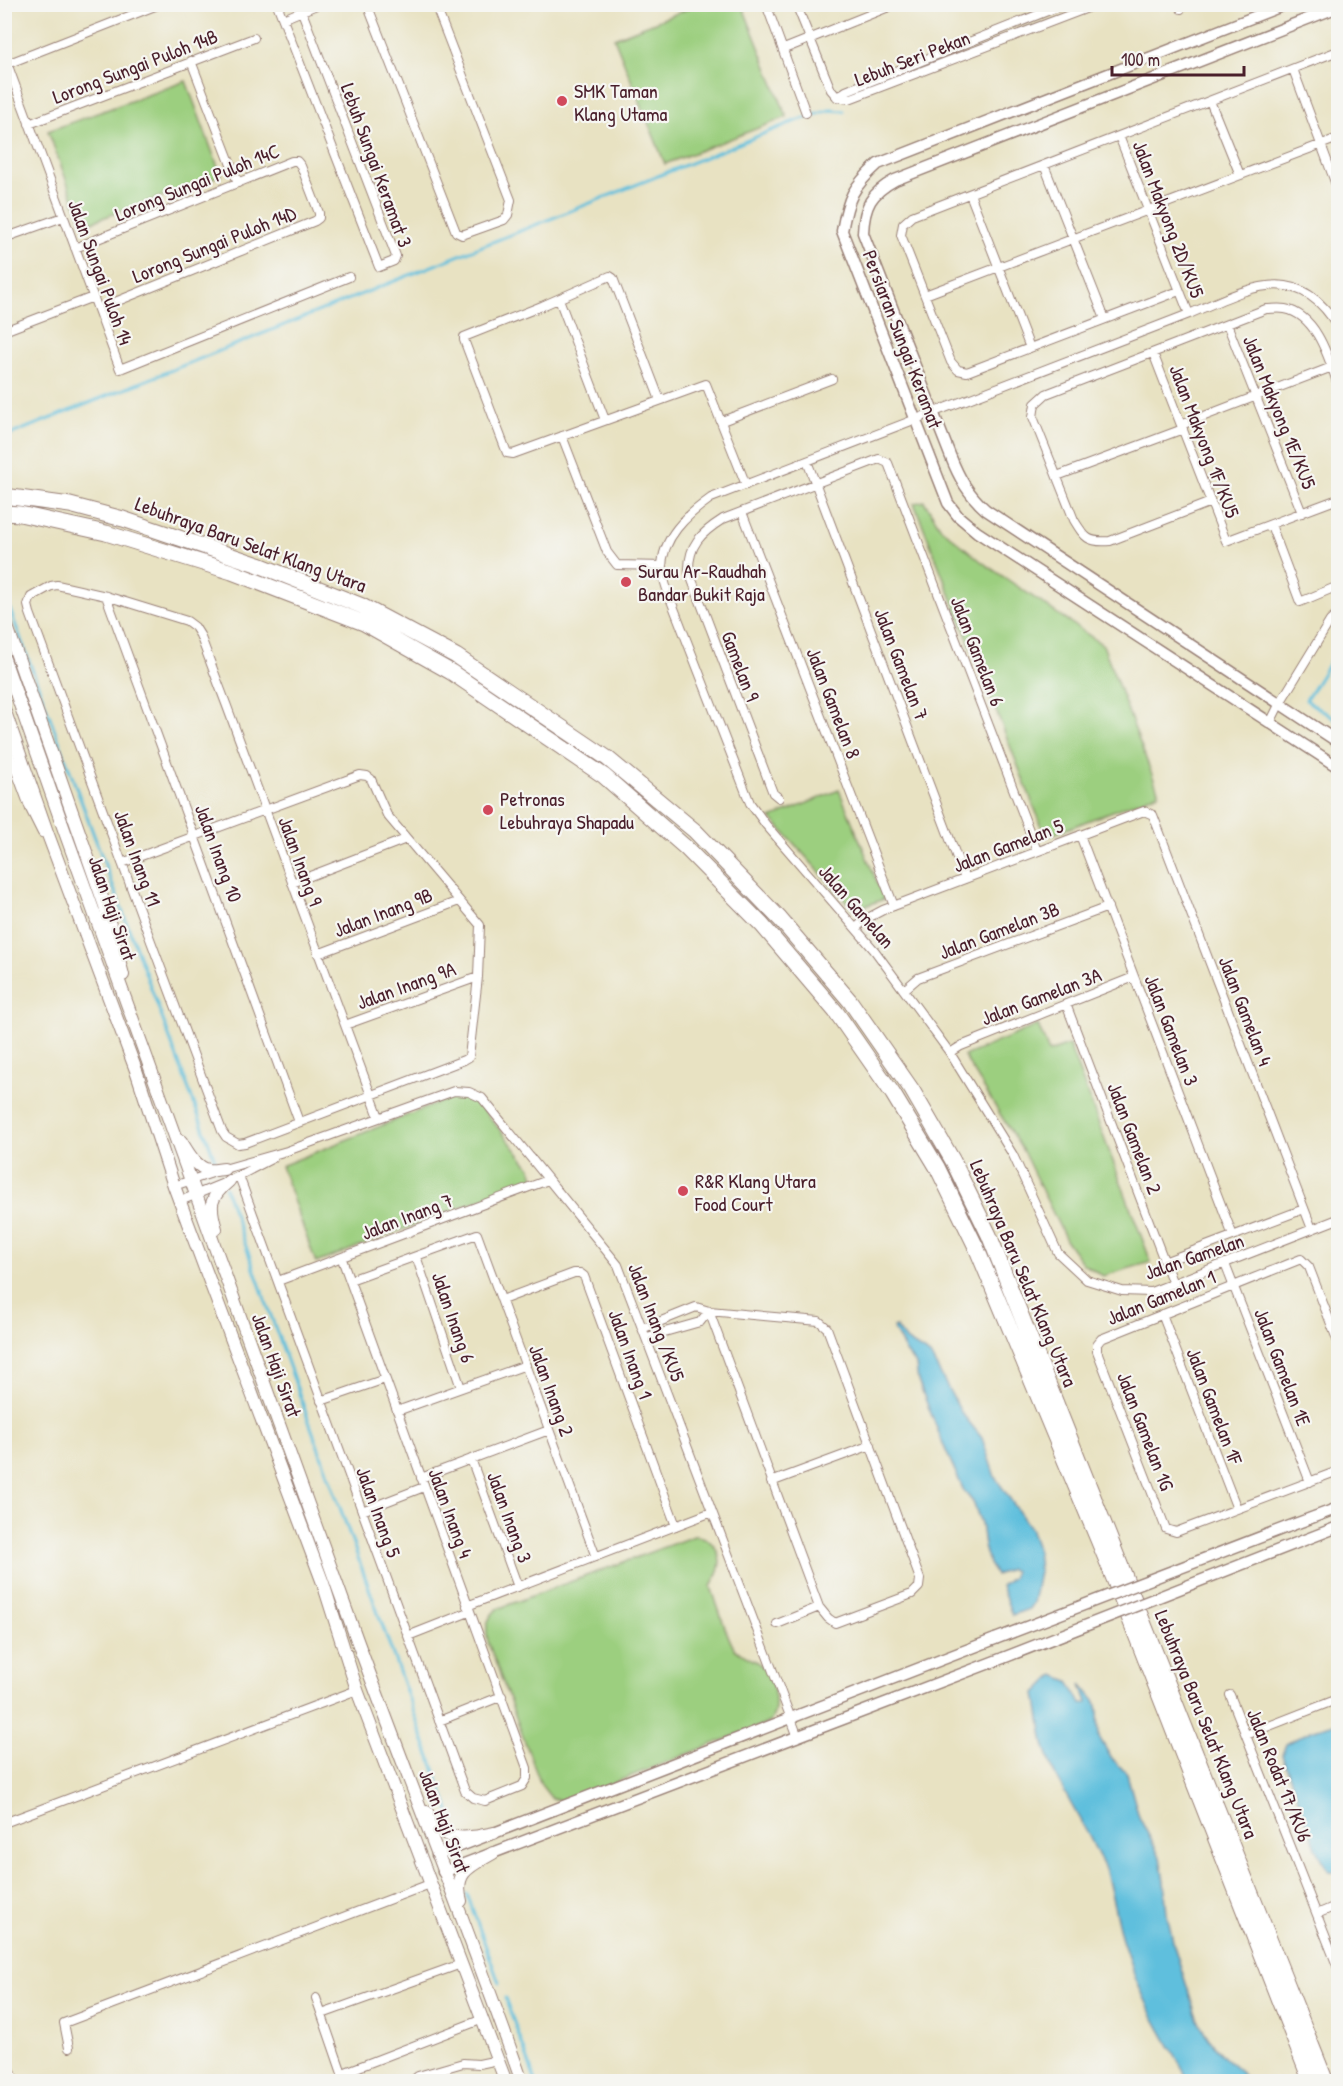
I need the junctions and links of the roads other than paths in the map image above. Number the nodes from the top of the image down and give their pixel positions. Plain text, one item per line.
1 (160, 4) edge
2 (277, 4) edge
3 (319, 4) edge
4 (367, 4) edge
5 (435, 4) edge
6 (766, 4) edge
7 (796, 4) edge
8 (865, 4) edge
9 (896, 4) edge
10 (1065, 4) edge
11 (1098, 4) edge
12 (1287, 4) edge
13 (1338, 7) edge
14 (300, 8) edge
15 (869, 15) junction
16 (283, 19) junction
17 (254, 38) dead end
18 (810, 39) junction
19 (784, 49) junction
20 (1338, 51) edge
21 (6, 60) edge
22 (191, 61) junction
23 (1293, 69) junction
24 (837, 97) junction
25 (1210, 101) junction
26 (806, 113) dead end
27 (29, 124) junction
28 (1119, 136) junction
29 (1338, 138) edge
30 (1321, 145) junction
31 (297, 161) joint
32 (1044, 165) junction
33 (1240, 175) junction
34 (238, 183) junction
35 (1338, 190) edge
36 (970, 194) junction
37 (1148, 210) junction
38 (63, 216) junction
39 (4, 238) edge
40 (1073, 239) junction
41 (75, 248) junction
42 (998, 268) junction
43 (349, 277) dead end
44 (1179, 291) junction
45 (925, 295) junction
46 (93, 297) junction
47 (559, 299) junction
48 (98, 309) junction
49 (1189, 314) junction
50 (1105, 319) junction
51 (1227, 324) junction
52 (1338, 327) edge
53 (4, 331) edge
54 (1030, 348) junction
55 (1153, 353) junction
56 (1332, 367) junction
57 (832, 379) dead end
58 (1338, 385) edge
59 (1256, 397) junction
60 (660, 400) junction
61 (934, 413) junction
62 (605, 420) junction
63 (915, 420) junction
64 (722, 421) junction
65 (1182, 427) junction
66 (562, 436) junction
67 (807, 461) junction
68 (1057, 476) junction
69 (815, 483) junction
70 (746, 485) junction
71 (4, 496) edge
72 (1338, 499) edge
73 (1211, 502) junction
74 (742, 512) junction
75 (4, 513) edge
76 (1302, 513) junction
77 (1271, 525) junction
78 (663, 566) junction
79 (1338, 586) edge
80 (106, 596) junction
81 (1338, 614) edge
82 (4, 618) edge
83 (187, 621) joint
84 (4, 659) edge
85 (1280, 703) junction
86 (4, 709) edge
87 (1270, 723) junction
88 (4, 739) edge
89 (1338, 742) edge
90 (1338, 767) edge
91 (779, 798) dead end
92 (264, 809) junction
93 (1144, 811) joint
94 (195, 835) junction
95 (1080, 835) junction
96 (406, 839) junction
97 (1038, 852) junction
98 (122, 863) junction
99 (64, 877) junction
100 (965, 879) junction
101 (292, 883) junction
102 (459, 901) junction
103 (894, 906) junction
104 (1108, 907) junction
105 (856, 928) junction
106 (318, 954) junction
107 (478, 977) junction
108 (1134, 977) junction
109 (904, 990) junction
110 (1066, 1004) junction
111 (345, 1025) junction
112 (950, 1053) junction
113 (143, 1055) junction
114 (371, 1095) junction
115 (379, 1117) junction
116 (168, 1119) junction
117 (299, 1122) junction
118 (287, 1151) junction
119 (224, 1169) joint
120 (209, 1172) junction
121 (234, 1179) junction
122 (548, 1180) junction
123 (190, 1181) junction
124 (174, 1186) junction
125 (216, 1189) junction
126 (196, 1194) junction
127 (180, 1201) junction
128 (1304, 1209) junction
129 (1338, 1219) edge
130 (1312, 1229) junction
131 (1233, 1236) junction
132 (416, 1257) junction
133 (342, 1259) junction
134 (1164, 1262) junction
135 (1225, 1264) junction
136 (350, 1280) junction
137 (278, 1281) junction
138 (1173, 1284) junction
139 (1233, 1286) junction
140 (502, 1300) junction
141 (709, 1311) junction
142 (1162, 1314) junction
143 (240, 1320) junction
144 (645, 1333) junction
145 (1338, 1342) edge
146 (1097, 1344) joint
147 (526, 1365) junction
148 (385, 1379) junction
149 (461, 1388) junction
150 (321, 1401) junction
151 (397, 1411) junction
152 (549, 1430) junction
153 (871, 1445) junction
154 (471, 1459) junction
155 (1338, 1471) edge
156 (421, 1478) junction
157 (771, 1482) junction
158 (1310, 1482) junction
159 (424, 1487) junction
160 (1338, 1508) edge
161 (1237, 1509) junction
162 (362, 1511) junction
163 (712, 1512) junction
164 (676, 1526) junction
165 (1338, 1527) edge
166 (596, 1557) junction
167 (518, 1587) junction
168 (819, 1607) junction
169 (468, 1609) junction
170 (777, 1624) dead end
171 (408, 1636) junction
172 (360, 1647) junction
173 (357, 1690) junction
174 (1230, 1695) dead end
175 (502, 1696) junction
176 (1338, 1699) edge
177 (791, 1718) junction
178 (439, 1721) junction
179 (1246, 1735) junction
180 (798, 1737) junction
181 (527, 1778) joint
182 (406, 1822) junction
183 (4, 1823) edge
184 (494, 1833) junction
185 (493, 1853) junction
186 (438, 1864) junction
187 (430, 1884) junction
188 (1338, 1905) edge
189 (1317, 1914) junction
190 (476, 1955) junction
191 (461, 1964) junction
192 (1338, 1968) edge
193 (316, 1998) dead end
194 (322, 2014) junction
195 (500, 2018) junction
196 (483, 2019) junction
197 (69, 2048) dead end
198 (4, 2053) edge
199 (498, 2060) junction
200 (344, 2077) edge
201 (15, 2082) edge
202 (411, 2082) edge
203 (506, 2082) edge
204 (517, 2082) edge
205 (522, 2082) edge
206 (1311, 2082) edge
207 (1326, 2082) edge

1 - 21 street
2 - 16 street, Lebuh Sungai Keramat 3
3 - 14 street
4 - 5 street
6 - 19 street
7 - 18 street
8 - 15 street
9 - 15 street
10 - 24 street
11 - 24 street, Lebuh Seri Pekan
12 - 63 street, Persiaran Sungai Keramat
13 - 61 street, Persiaran Sungai Keramat
14 - 16 street
14 - 16 street, Lebuh Sungai Keramat 3
15 - 18 street
17 - 22 street, Lorong Sungai Puloh 14B
18 - 19 street
18 - 24 street
19 - 26 street
20 - 23 street
21 - 27 street, Jalan Sungai Puloh 14
22 - 27 street, Lorong Sungai Puloh 14B
22 - 34 street
23 - 25 street
23 - 30 street
25 - 28 street
25 - 33 street
27 - 38 street, Jalan Sungai Puloh 14
28 - 32 street
28 - 37 street, Jalan Makyong 2D/KU5
29 - 30 street
30 - 33 street
30 - 35 street
31 - 34 street, Lorong Sungai Puloh 14C
31 - 48 street, Lorong Sungai Puloh 14D
32 - 36 street
32 - 40 street
33 - 37 street
34 - 41 street, Lorong Sungai Puloh 14C
36 - 42 street
36 - 45 street
37 - 40 street
37 - 44 street, Jalan Makyong 2D/KU5
38 - 39 street
38 - 41 street, Jalan Sungai Puloh 14
40 - 42 street
40 - 50 street
41 - 46 street, Jalan Sungai Puloh 14
42 - 45 street
42 - 54 street
43 - 48 street, Jalan Sungai Puloh 14
44 - 49 street, Jalan Makyong 2D/KU5
44 - 50 street
45 - 54 street
46 - 48 street, Jalan Sungai Puloh 14
46 - 53 street
47 - 60 street
47 - 62 street
47 - 66 street
49 - 52 street, Jalan Gamelan
49 - 61 street, Jalan Gamelan
50 - 54 street
51 - 55 street
51 - 56 street
51 - 59 street, Jalan Makyong 1E/KU5
55 - 65 street, Jalan Makyong 1F/KU5
55 - 68 street
56 - 58 street
56 - 59 street
57 - 64 street
59 - 65 street
59 - 76 street, Jalan Makyong 1E/KU5
60 - 62 street
60 - 64 street
61 - 63 street, Jalan Gamelan
61 - 85 street, Persiaran Sungai Keramat
62 - 66 street
63 - 67 street, Jalan Gamelan
63 - 87 street, Persiaran Sungai Keramat
64 - 70 street
65 - 68 street
65 - 73 street, Jalan Makyong 1F/KU5
66 - 78 street
67 - 69 street, Jalan Gamelan 7
67 - 70 street, Jalan Gamelan
68 - 73 street
69 - 74 street
69 - 97 street, Jalan Gamelan 6
69 - 100 street, Jalan Gamelan 7
70 - 78 street, Jalan Gamelan
71 - 207 highway, Lebuhraya Baru Selat Klang Utara
72 - 76 street
73 - 77 street, Jalan Makyong 1F/KU5
74 - 91 street, Gamelan 9
74 - 103 street, Jalan Gamelan 8
75 - 206 highway, Lebuhraya Baru Selat Klang Utara
76 - 77 street
77 - 79 street
78 - 105 street, Jalan Gamelan
80 - 83 street, Jalan Inang 11
80 - 94 street, Jalan Inang 10
80 - 98 street, Jalan Inang 11
81 - 85 street
82 - 113 main road
83 - 92 street, Jalan Inang 9
84 - 113 main road, Jalan Haji Sirat
85 - 87 street
85 - 89 street, Persiaran Sungai Keramat
86 - 99 main road, Jalan Haji Sirat
87 - 90 street, Persiaran Sungai Keramat
88 - 99 street
92 - 94 street
92 - 96 street
92 - 101 street, Jalan Inang 9
93 - 95 street, Jalan Gamelan 5
93 - 128 street, Jalan Gamelan 4
94 - 98 street
94 - 117 street, Jalan Inang 10
95 - 97 street, Jalan Gamelan 5
95 - 104 street, Jalan Gamelan 3
96 - 101 street
96 - 102 street
97 - 100 street, Jalan Gamelan 5
98 - 117 street, Jalan Inang 11
99 - 124 main road, Jalan Haji Sirat
100 - 103 street, Jalan Gamelan 5
101 - 106 street, Jalan Inang 9
102 - 106 street, Jalan Inang 9B
102 - 107 street
103 - 105 street, Jalan Gamelan 5
104 - 108 street, Jalan Gamelan 3
104 - 109 street, Jalan Gamelan 3B
105 - 109 street, Jalan Gamelan
106 - 111 street, Jalan Inang 9
107 - 111 street, Jalan Inang 9A
107 - 114 street, Jalan Inang 11
108 - 110 street, Jalan Gamelan 3A
108 - 131 street, Jalan Gamelan 3
109 - 112 street, Jalan Gamelan
110 - 112 street, Jalan Gamelan 3A
110 - 134 street, Jalan Gamelan 2
111 - 114 street, Jalan Inang 9
112 - 138 street, Jalan Gamelan
113 - 116 main road, Jalan Haji Sirat
114 - 115 street, Jalan Inang 9
114 - 117 street, Jalan Inang 11
115 - 118 street, Jalan Inang /KU5
115 - 122 street, Jalan Inang /KU5
116 - 120 main road
116 - 123 main road, Jalan Haji Sirat
118 - 119 street, Jalan Inang /KU5
118 - 121 street, Jalan Inang /KU5
119 - 120 main road
120 - 123 street
121 - 125 main road
121 - 137 street, Jalan Inang 5
122 - 133 street, Jalan Inang 7
122 - 144 street, Jalan Inang /KU5
123 - 124 street
123 - 126 main road, Jalan Haji Sirat
124 - 127 main road, Jalan Haji Sirat
125 - 126 street
125 - 143 main road
126 - 127 street
126 - 143 main road, Jalan Haji Sirat
127 - 173 main road, Jalan Haji Sirat
128 - 130 street, Jalan Gamelan 4
128 - 131 street
129 - 130 street, Jalan Gamelan
130 - 135 street, Jalan Gamelan
131 - 134 street
132 - 136 street
132 - 140 street, Jalan Inang 2
132 - 149 street, Jalan Inang 6
133 - 136 street, Jalan Inang 4
133 - 137 street, Jalan Inang 7
134 - 138 street, Jalan Gamelan 2
135 - 138 street, Jalan Gamelan
135 - 139 street, Jalan Gamelan 1E
136 - 148 street, Jalan Inang 4
137 - 150 street, Jalan Inang 5
139 - 142 street, Jalan Gamelan 1
139 - 145 street, Jalan Gamelan 1
139 - 158 street, Jalan Gamelan 1E
140 - 147 street, Jalan Inang 2
140 - 164 street, Jalan Inang 1
141 - 144 street
141 - 144 street
141 - 153 street
141 - 157 street
142 - 146 street, Jalan Gamelan 1
142 - 161 street, Jalan Gamelan 1F
143 - 172 main road, Jalan Haji Sirat
144 - 163 street, Jalan Inang /KU5
146 - 161 street, Jalan Gamelan 1G
147 - 149 street
147 - 152 street, Jalan Inang 2
148 - 150 street
148 - 151 street, Jalan Inang 4
149 - 151 street
150 - 162 street, Jalan Inang 5
151 - 156 street, Jalan Inang 4
152 - 154 street
152 - 166 street, Jalan Inang 2
153 - 157 street
153 - 168 street
154 - 156 street
154 - 167 street, Jalan Inang 3
155 - 158 street
156 - 159 street, Jalan Inang 4
157 - 168 street
158 - 161 street
159 - 162 street
159 - 169 street, Jalan Inang 4
160 - 177 street, bridge
162 - 171 street, Jalan Inang 5
163 - 164 street
163 - 177 street, Jalan Inang /KU5
164 - 166 street
165 - 180 street, bridge
166 - 167 street
167 - 169 street
168 - 170 street
169 - 171 street
169 - 175 street, Jalan Inang 4
171 - 178 street, Jalan Inang 5
172 - 184 main road
172 - 186 main road, Jalan Haji Sirat
173 - 182 main road, Jalan Haji Sirat
173 - 183 street
174 - 179 street, Jalan Rodat 17/KU6
175 - 178 street
175 - 181 street, Jalan Inang 4
176 - 179 street
177 - 180 street, Jalan Inang /KU5
177 - 184 street
178 - 181 street, Jalan Inang 5
179 - 189 street, Jalan Rodat 17/KU6
180 - 185 street
182 - 186 main road
182 - 187 main road, Jalan Haji Sirat
184 - 186 street
185 - 186 street
185 - 190 main road
186 - 190 main road, Jalan Haji Sirat
186 - 196 main road
187 - 191 main road, Jalan Haji Sirat
187 - 197 street
188 - 189 street
189 - 192 street, Jalan Rodat 17/KU6
190 - 195 main road, Jalan Haji Sirat
191 - 194 street
191 - 196 main road, Jalan Haji Sirat
193 - 194 street
194 - 200 street
195 - 204 main road
195 - 205 main road, Jalan Haji Sirat
196 - 199 main road, Jalan Haji Sirat
196 - 200 street
198 - 201 street
199 - 202 street
199 - 203 main road, Jalan Haji Sirat

